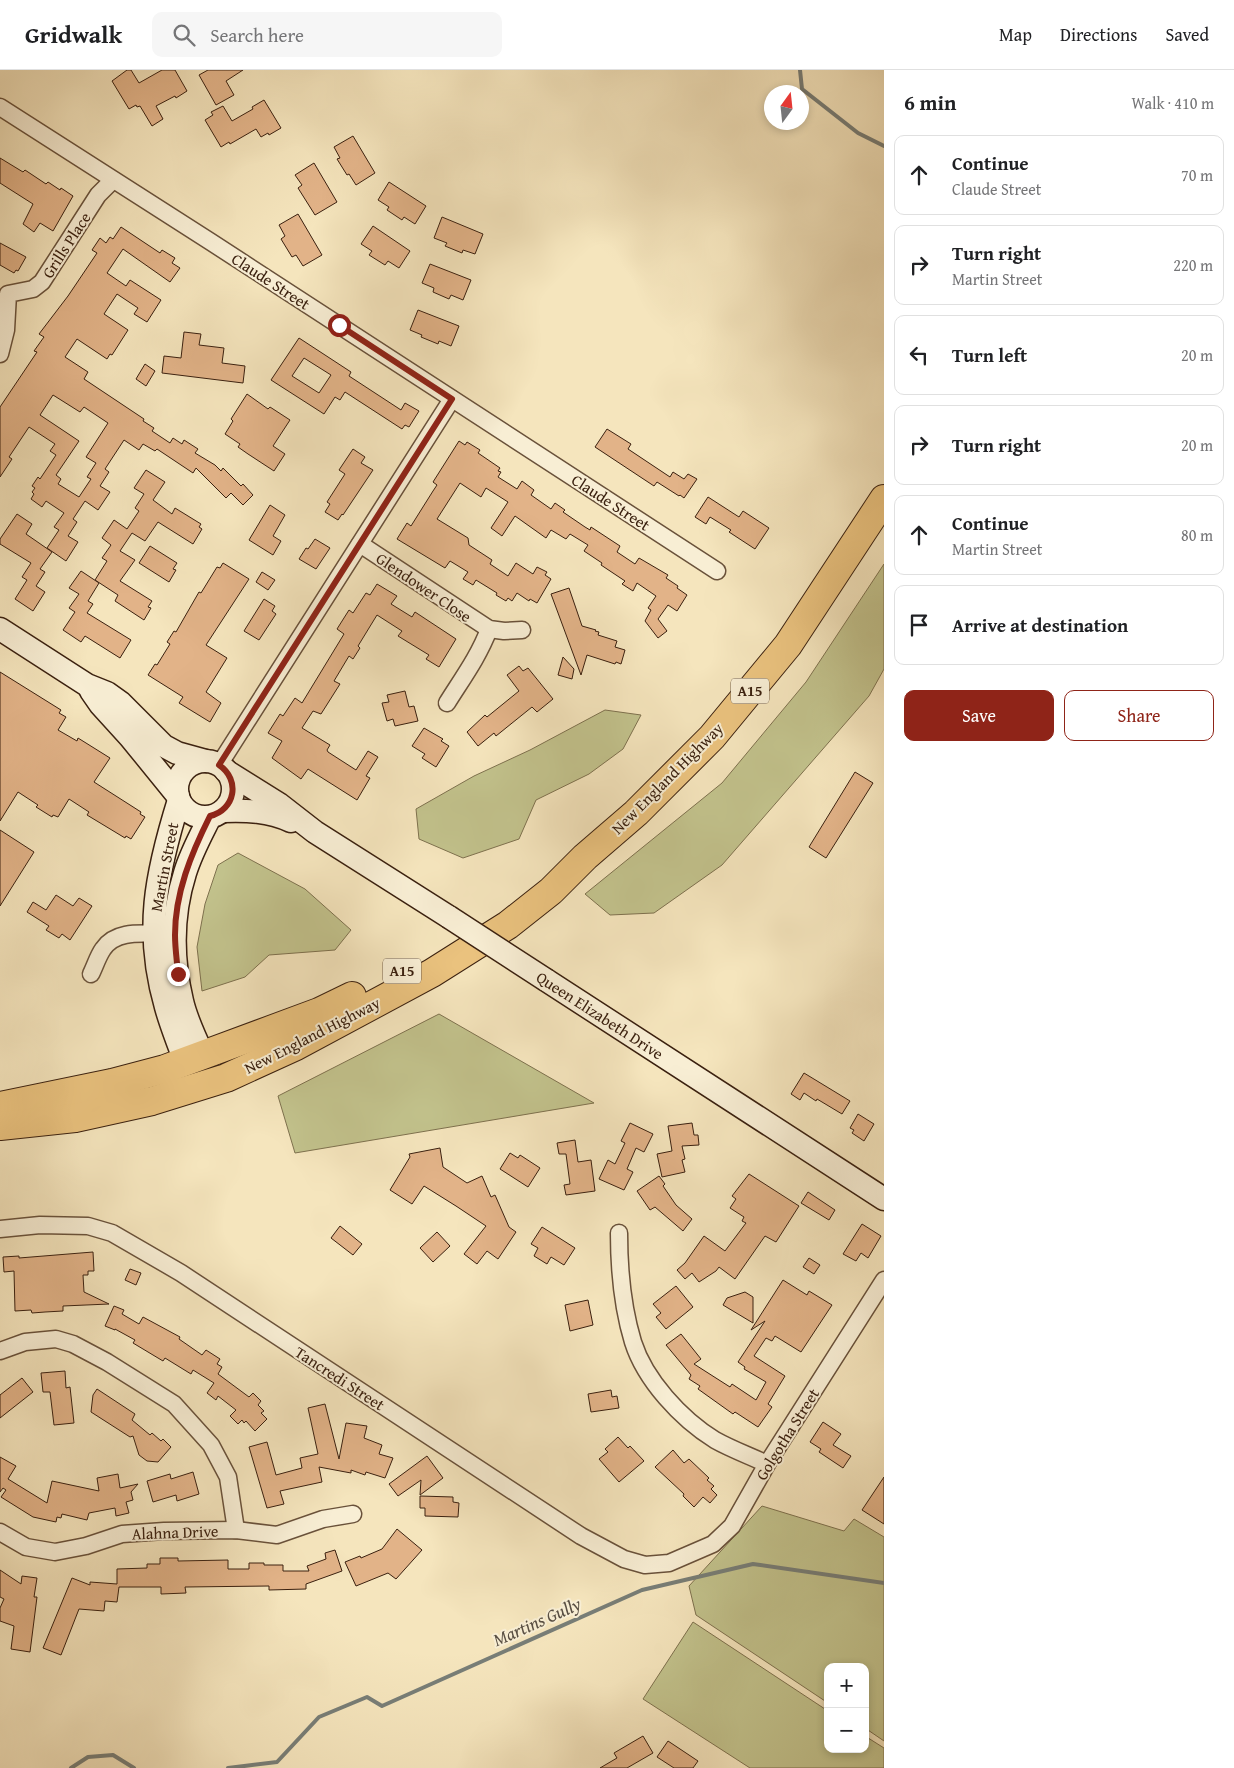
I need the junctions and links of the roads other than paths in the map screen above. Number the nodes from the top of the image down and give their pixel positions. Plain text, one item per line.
1 (0, 107) edge
2 (113, 180) junction
3 (4, 293) edge
4 (0, 354) edge
5 (452, 399) junction
6 (884, 499) edge
7 (360, 544) junction
8 (718, 571) dead end
9 (0, 629) edge
10 (489, 629) junction
11 (522, 630) dead end
12 (87, 685) junction
13 (446, 703) dead end
14 (217, 766) junction
15 (178, 798) junction
16 (216, 814) junction
17 (315, 832) junction
18 (585, 858) junction
19 (164, 934) junction
20 (91, 974) dead end
21 (296, 1046) junction
22 (194, 1060) junction
23 (0, 1106) edge
24 (11, 1125) edge
25 (884, 1199) edge
26 (0, 1229) edge
27 (619, 1233) dead end
28 (884, 1280) edge
29 (0, 1351) edge
30 (767, 1464) junction
31 (353, 1514) dead end
32 (236, 1530) junction
33 (0, 1532) edge
34 (670, 1563) joint

1 - 2 street, Claude Street
2 - 3 street, Grills Place
2 - 5 street, Claude Street
3 - 4 street, Grills Place
5 - 7 street
5 - 8 street, Claude Street
6 - 18 highway, New England Highway / A15
7 - 10 street, Glendower Close
7 - 14 street
9 - 12 main road, Queen Elizabeth Drive
10 - 11 street, Glendower Close
10 - 13 street, Glendower Close
12 - 14 main road, Queen Elizabeth Drive
12 - 15 main road, Queen Elizabeth Drive
14 - 15 main road
14 - 16 main road
14 - 17 main road, Queen Elizabeth Drive
15 - 16 main road
15 - 19 main road, Martin Street
16 - 17 main road, Queen Elizabeth Drive
16 - 19 main road, Martin Street
17 - 25 main road, Queen Elizabeth Drive, bridge
18 - 21 highway, New England Highway / A15
18 - 22 highway, New England Highway / A15
19 - 20 street, Martin Street
19 - 22 main road, Martin Street
21 - 22 highway
21 - 24 highway, New England Highway / A15
22 - 23 highway, New England Highway / A15
22 - 24 highway
26 - 34 street, Tancredi Street
27 - 30 street
28 - 30 street, Golgotha Street
29 - 32 street
30 - 34 street, Golgotha Street
31 - 32 street, Alahna Drive
32 - 33 street, Alahna Drive

